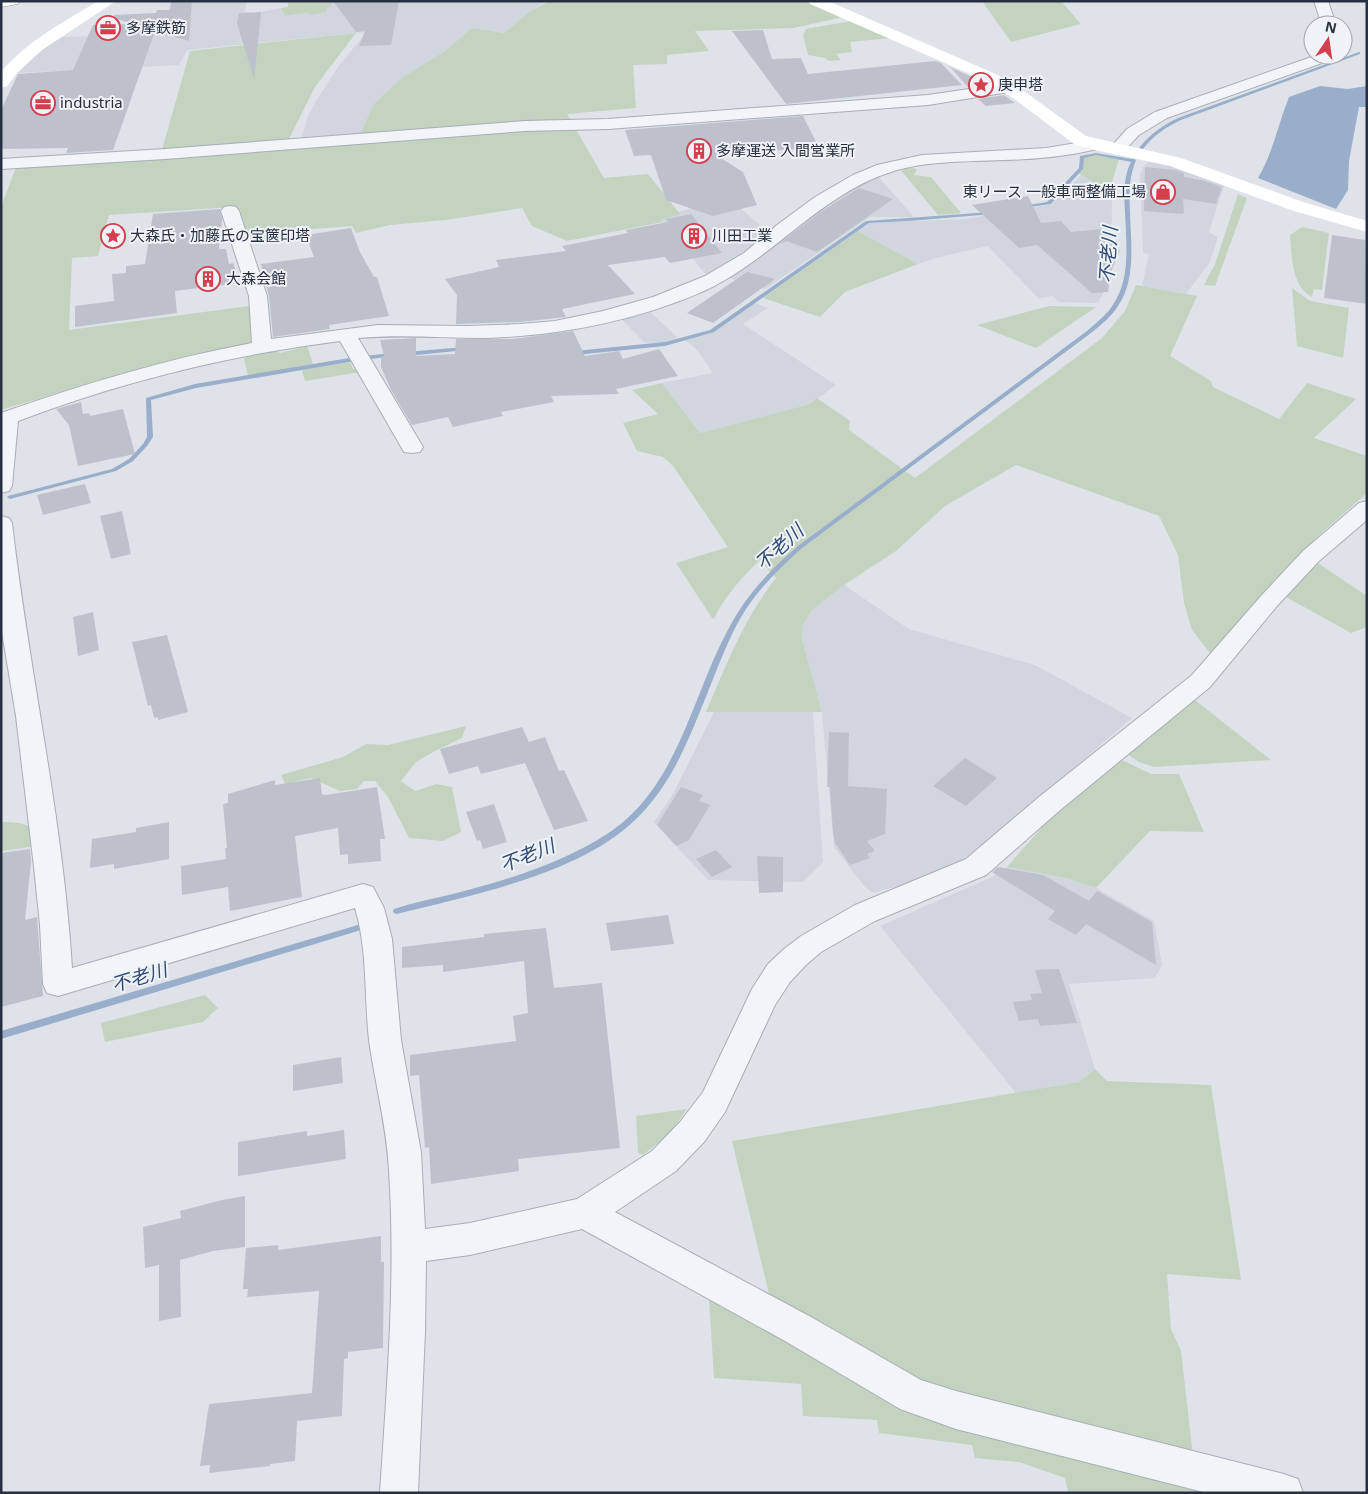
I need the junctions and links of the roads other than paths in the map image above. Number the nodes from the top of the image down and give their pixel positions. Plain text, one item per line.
1 (13, 1) edge
2 (109, 1) edge
3 (815, 1) edge
4 (1321, 1) edge
5 (1, 3) edge
6 (96, 6) edge
7 (1326, 15) edge
8 (1303, 65) edge
9 (1, 83) edge
10 (1010, 88) junction
11 (1095, 145) junction
12 (1118, 150) junction
13 (1, 164) edge
14 (230, 211) dead end
15 (1367, 227) edge
16 (346, 334) junction
17 (262, 348) junction
18 (4, 420) edge
19 (412, 447) dead end
20 (1, 486) edge
21 (1367, 508) edge
22 (1, 522) edge
23 (585, 1213) junction
24 (409, 1247) junction
25 (399, 1493) edge
26 (1284, 1493) edge

1 - 5 main road
2 - 6 main road
3 - 10 main road
4 - 7 street
6 - 9 main road
8 - 12 street
10 - 11 main road
10 - 13 street
11 - 12 main road
11 - 16 street
12 - 15 main road
14 - 17 street
16 - 17 street
16 - 19 street
17 - 18 street
18 - 20 street
21 - 23 street
22 - 24 street
23 - 24 street
23 - 26 street
24 - 25 street

